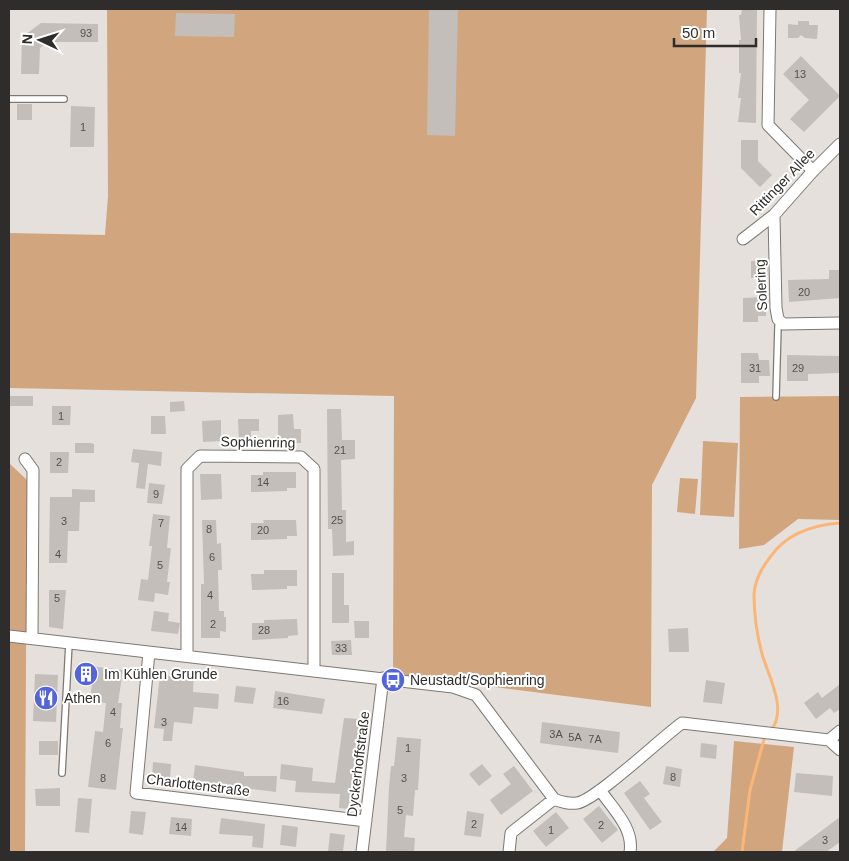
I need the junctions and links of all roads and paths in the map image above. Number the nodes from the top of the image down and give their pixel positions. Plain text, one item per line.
1 (770, 9) edge
2 (9, 98) edge
3 (64, 99) dead end
4 (840, 144) edge
5 (813, 171) junction
6 (774, 215) junction
7 (743, 239) dead end
8 (781, 322) junction
9 (840, 323) edge
10 (776, 397) dead end
11 (25, 459) dead end
12 (9, 636) edge
13 (32, 638) junction
14 (69, 643) junction
15 (149, 652) junction
16 (187, 656) junction
17 (314, 671) junction
18 (383, 678) junction
19 (840, 731) edge
20 (828, 740) junction
21 (840, 750) edge
22 (62, 773) dead end
23 (600, 790) junction
24 (554, 798) junction
25 (366, 821) junction
26 (362, 852) edge
27 (509, 852) edge
28 (630, 852) edge

1 - 5 street
2 - 3 lane
4 - 5 street, Rittinger Allee
5 - 6 street, Rittinger Allee
6 - 7 street, Rittinger Allee
6 - 8 street, Solering
8 - 9 street, Solering
8 - 10 lane
11 - 13 street
12 - 13 street
13 - 14 street
14 - 15 street
14 - 22 lane
15 - 16 street
15 - 25 street, Charlottenstraße
16 - 17 street
16 - 17 street, Sophienring
17 - 18 street
18 - 24 street
18 - 25 street, Dyckerhoffstraße
19 - 20 street
20 - 21 street
20 - 23 street
23 - 24 street
23 - 28 street
24 - 27 street
25 - 26 street, Dyckerhoffstraße

